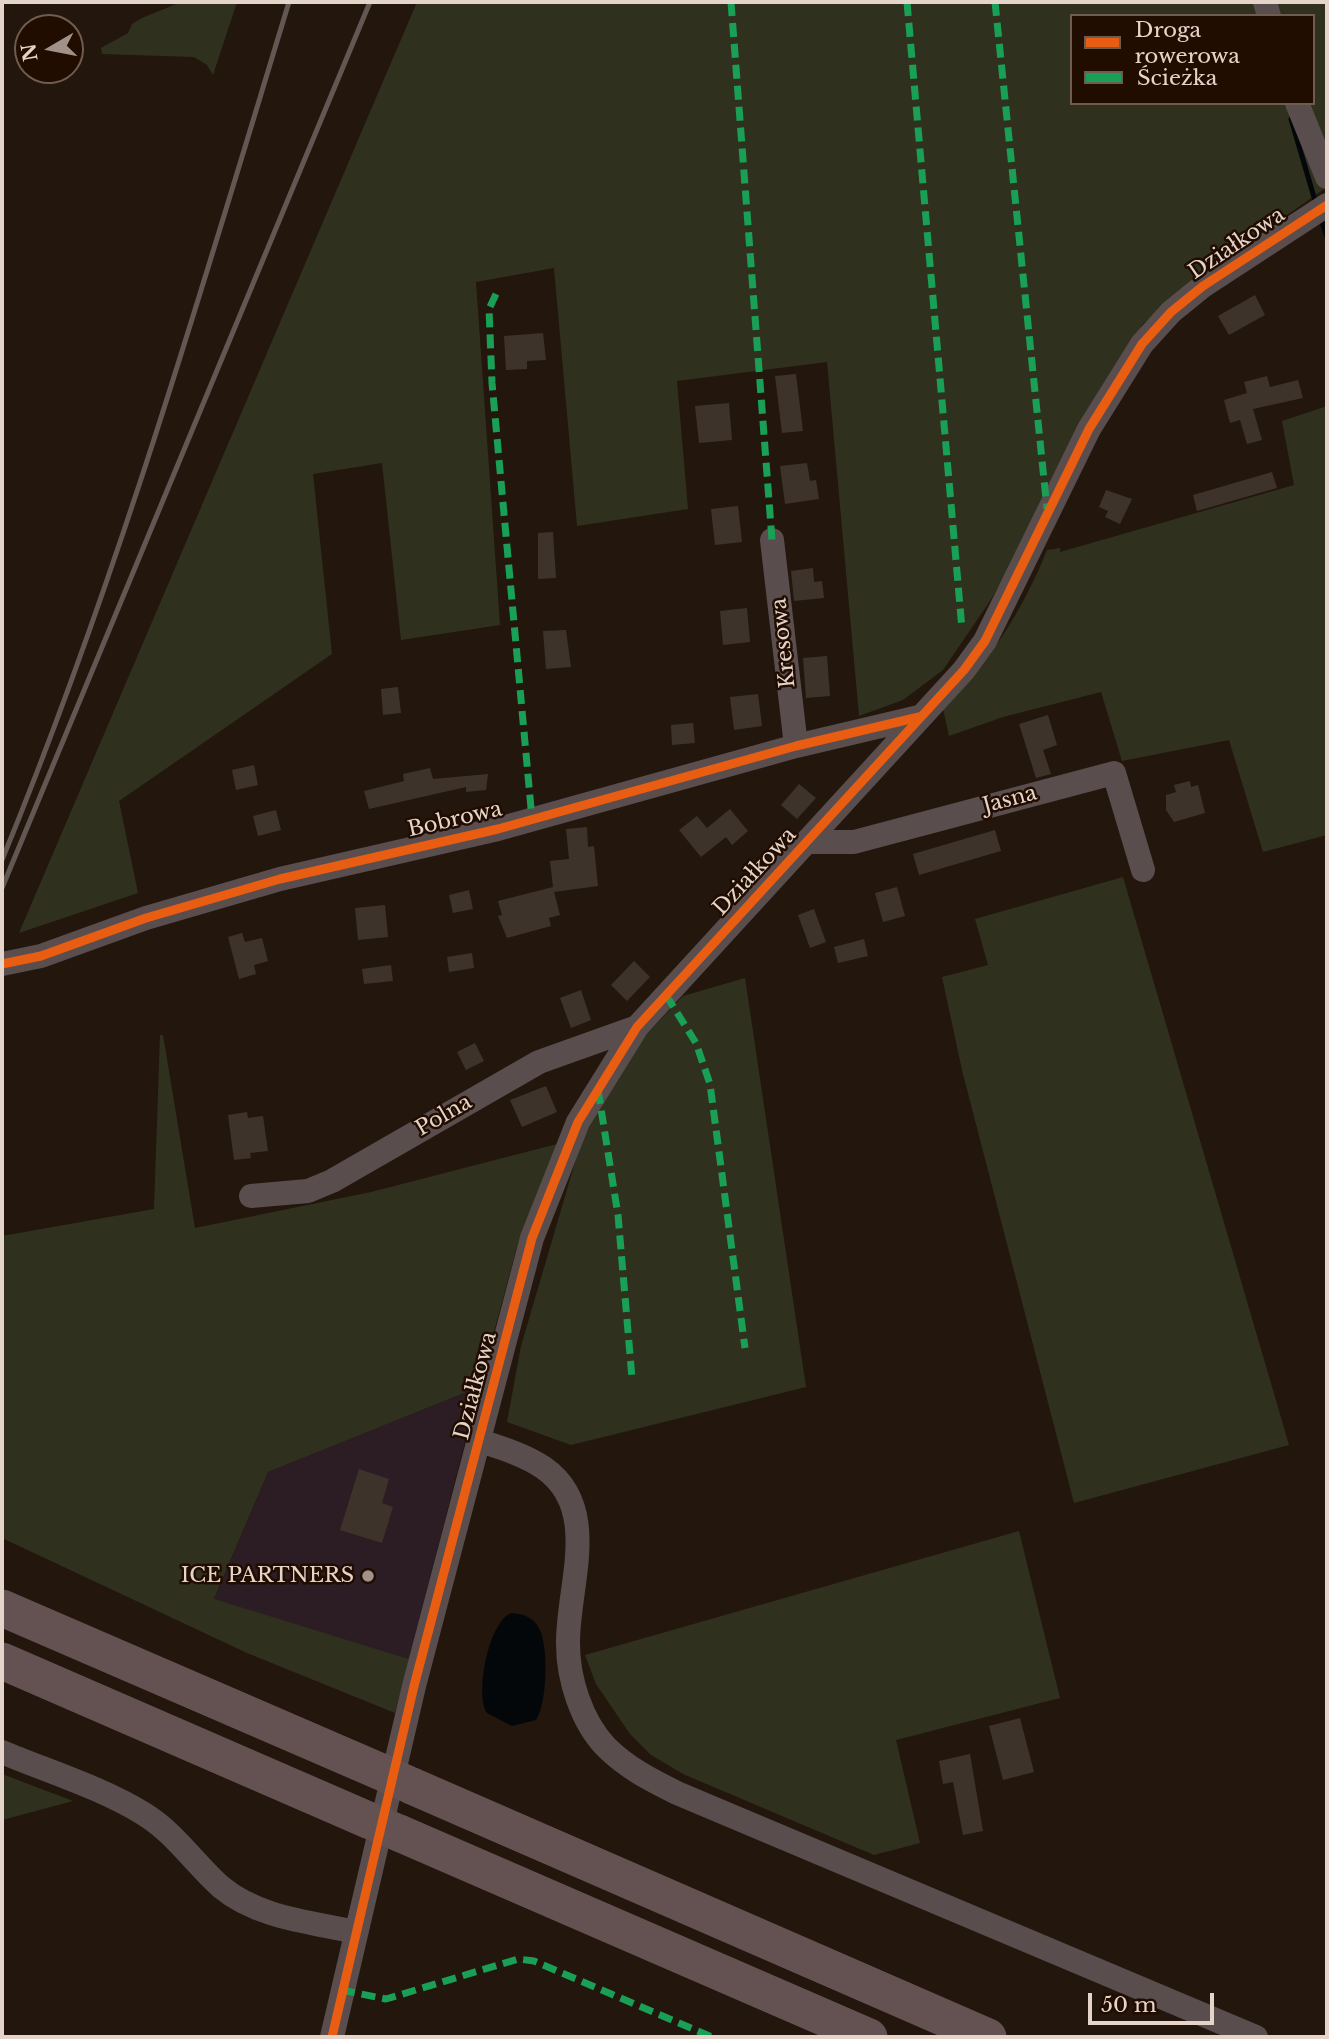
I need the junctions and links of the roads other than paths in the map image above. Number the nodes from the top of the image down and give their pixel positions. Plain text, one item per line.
1 (1298, 105) edge
2 (1327, 177) edge
3 (1320, 210) edge
4 (772, 540) dead end
5 (919, 716) junction
6 (796, 746) junction
7 (807, 842) junction
8 (1143, 870) dead end
9 (2, 964) edge
10 (637, 1027) junction
11 (251, 1196) dead end
12 (480, 1441) junction
13 (2, 1608) edge
14 (2, 1661) edge
15 (2, 1752) edge
16 (356, 1932) junction
17 (332, 2037) edge
18 (869, 2037) edge
19 (988, 2037) edge
20 (1256, 2037) edge

1 - 2 street
3 - 5 street, Działkowa
4 - 6 street, Kresowa
5 - 6 street, Bobrowa
5 - 7 street, Działkowa
6 - 9 street, Bobrowa
7 - 8 street, Jasna
7 - 10 street, Działkowa
10 - 11 street, Polna
10 - 12 street, Działkowa
12 - 16 street, Działkowa
12 - 20 street
13 - 19 highway, bridge
14 - 18 highway
15 - 16 street
16 - 17 street, Działkowa

